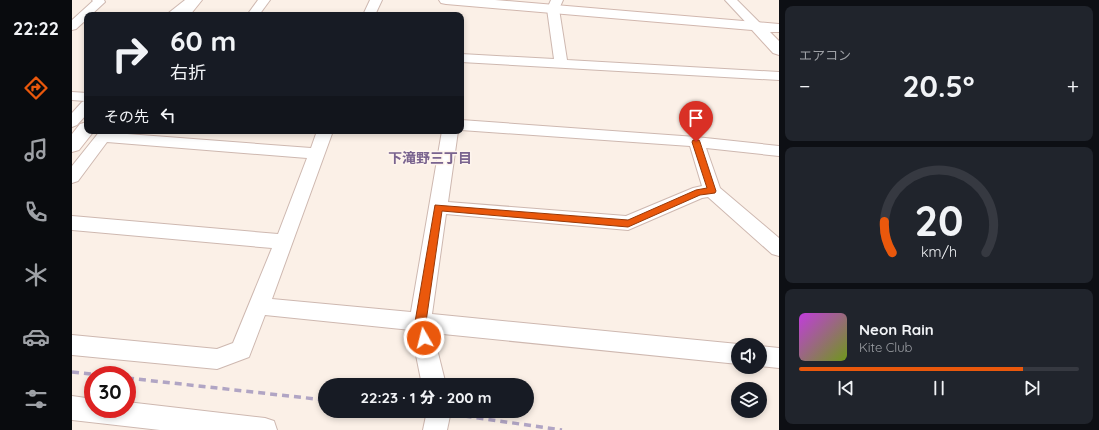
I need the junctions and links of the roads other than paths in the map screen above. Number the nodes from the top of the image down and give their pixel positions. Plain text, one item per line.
1 (98, 0) edge
2 (192, 0) edge
3 (195, 0) edge
4 (199, 0) edge
5 (264, 0) edge
6 (376, 0) edge
7 (446, 0) edge
8 (730, 0) edge
9 (555, 4) edge
10 (88, 12) edge
11 (176, 12) edge
12 (185, 12) edge
13 (196, 12) edge
14 (255, 12) edge
15 (370, 12) edge
16 (84, 15) edge
17 (72, 26) edge
18 (756, 26) junction
19 (779, 28) edge
20 (779, 50) edge
21 (464, 58) edge
22 (561, 63) junction
23 (779, 76) edge
24 (72, 96) edge
25 (84, 97) edge
26 (84, 108) edge
27 (72, 122) edge
28 (464, 125) edge
29 (96, 134) edge
30 (99, 134) edge
31 (120, 134) edge
32 (324, 134) edge
33 (450, 134) edge
34 (696, 142) junction
35 (72, 146) edge
36 (779, 151) edge
37 (317, 154) junction
38 (72, 177) edge
39 (712, 191) junction
40 (438, 207) junction
41 (72, 223) edge
42 (284, 242) junction
43 (779, 249) edge
44 (258, 306) junction
45 (420, 322) junction
46 (72, 345) edge
47 (731, 353) edge
48 (767, 357) edge
49 (779, 358) edge
50 (432, 378) edge
51 (72, 408) edge
52 (438, 418) edge
53 (265, 430) edge
54 (435, 430) edge

1 - 10 street
2 - 11 street
3 - 12 street
4 - 13 street
5 - 14 street
6 - 15 street
7 - 9 street
8 - 18 street
9 - 18 street
9 - 22 street
16 - 17 street
18 - 19 street
18 - 20 street
21 - 22 street
22 - 23 street
24 - 25 street
26 - 27 street
28 - 34 street
29 - 35 street
30 - 38 street
31 - 37 street
32 - 37 street
33 - 40 street
34 - 36 street
34 - 39 street
37 - 42 street
39 - 40 street
39 - 43 street
40 - 45 street
41 - 42 street
42 - 44 street
44 - 45 street
44 - 46 street
45 - 47 street
45 - 50 street
48 - 49 street
51 - 53 street
52 - 54 street

